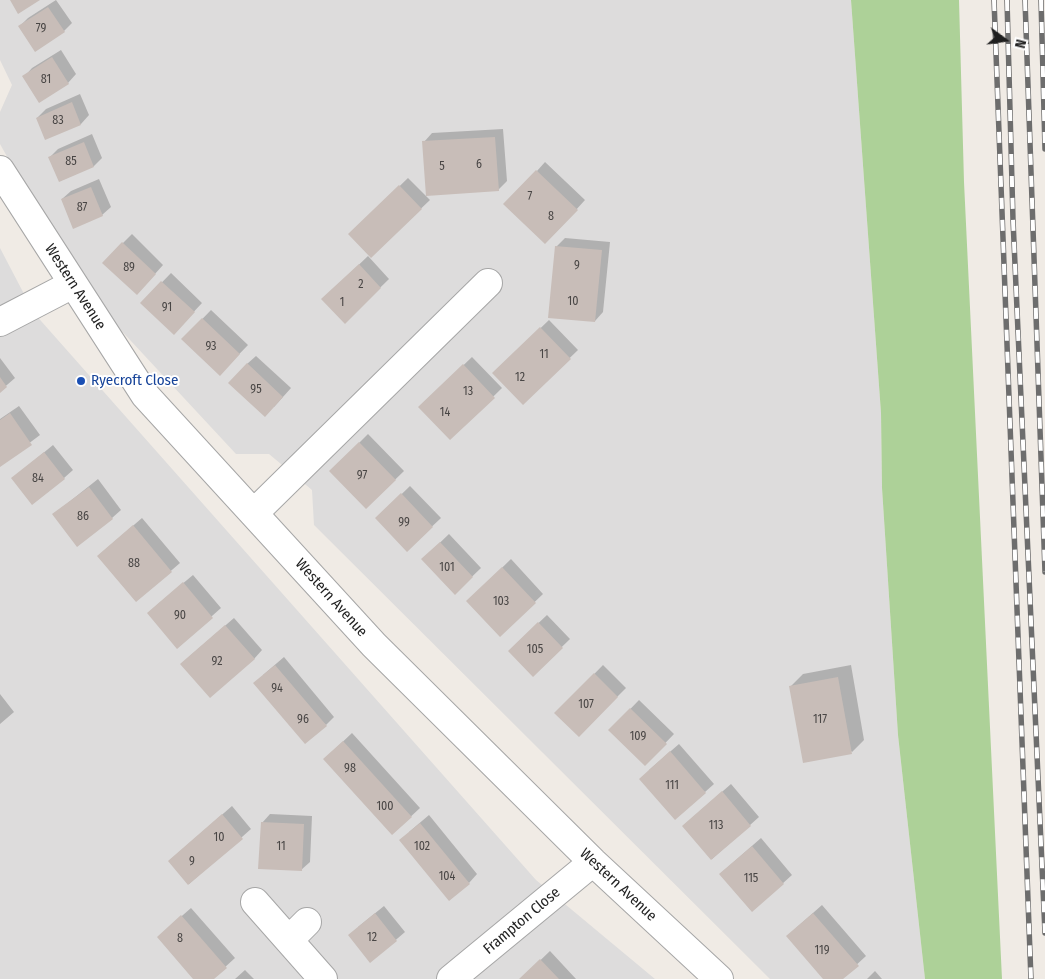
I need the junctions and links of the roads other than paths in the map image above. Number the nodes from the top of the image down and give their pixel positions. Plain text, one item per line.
1 (0, 170) edge
2 (488, 283) dead end
3 (73, 284) junction
4 (0, 322) edge
5 (254, 514) junction
6 (593, 862) junction
7 (255, 902) dead end
8 (322, 979) edge
9 (451, 979) edge
10 (719, 979) edge

1 - 3 street, Western Avenue
2 - 5 street
3 - 4 street
3 - 5 street, Western Avenue
5 - 6 street, Western Avenue
6 - 9 street, Frampton Close
6 - 10 street, Western Avenue
7 - 8 street

